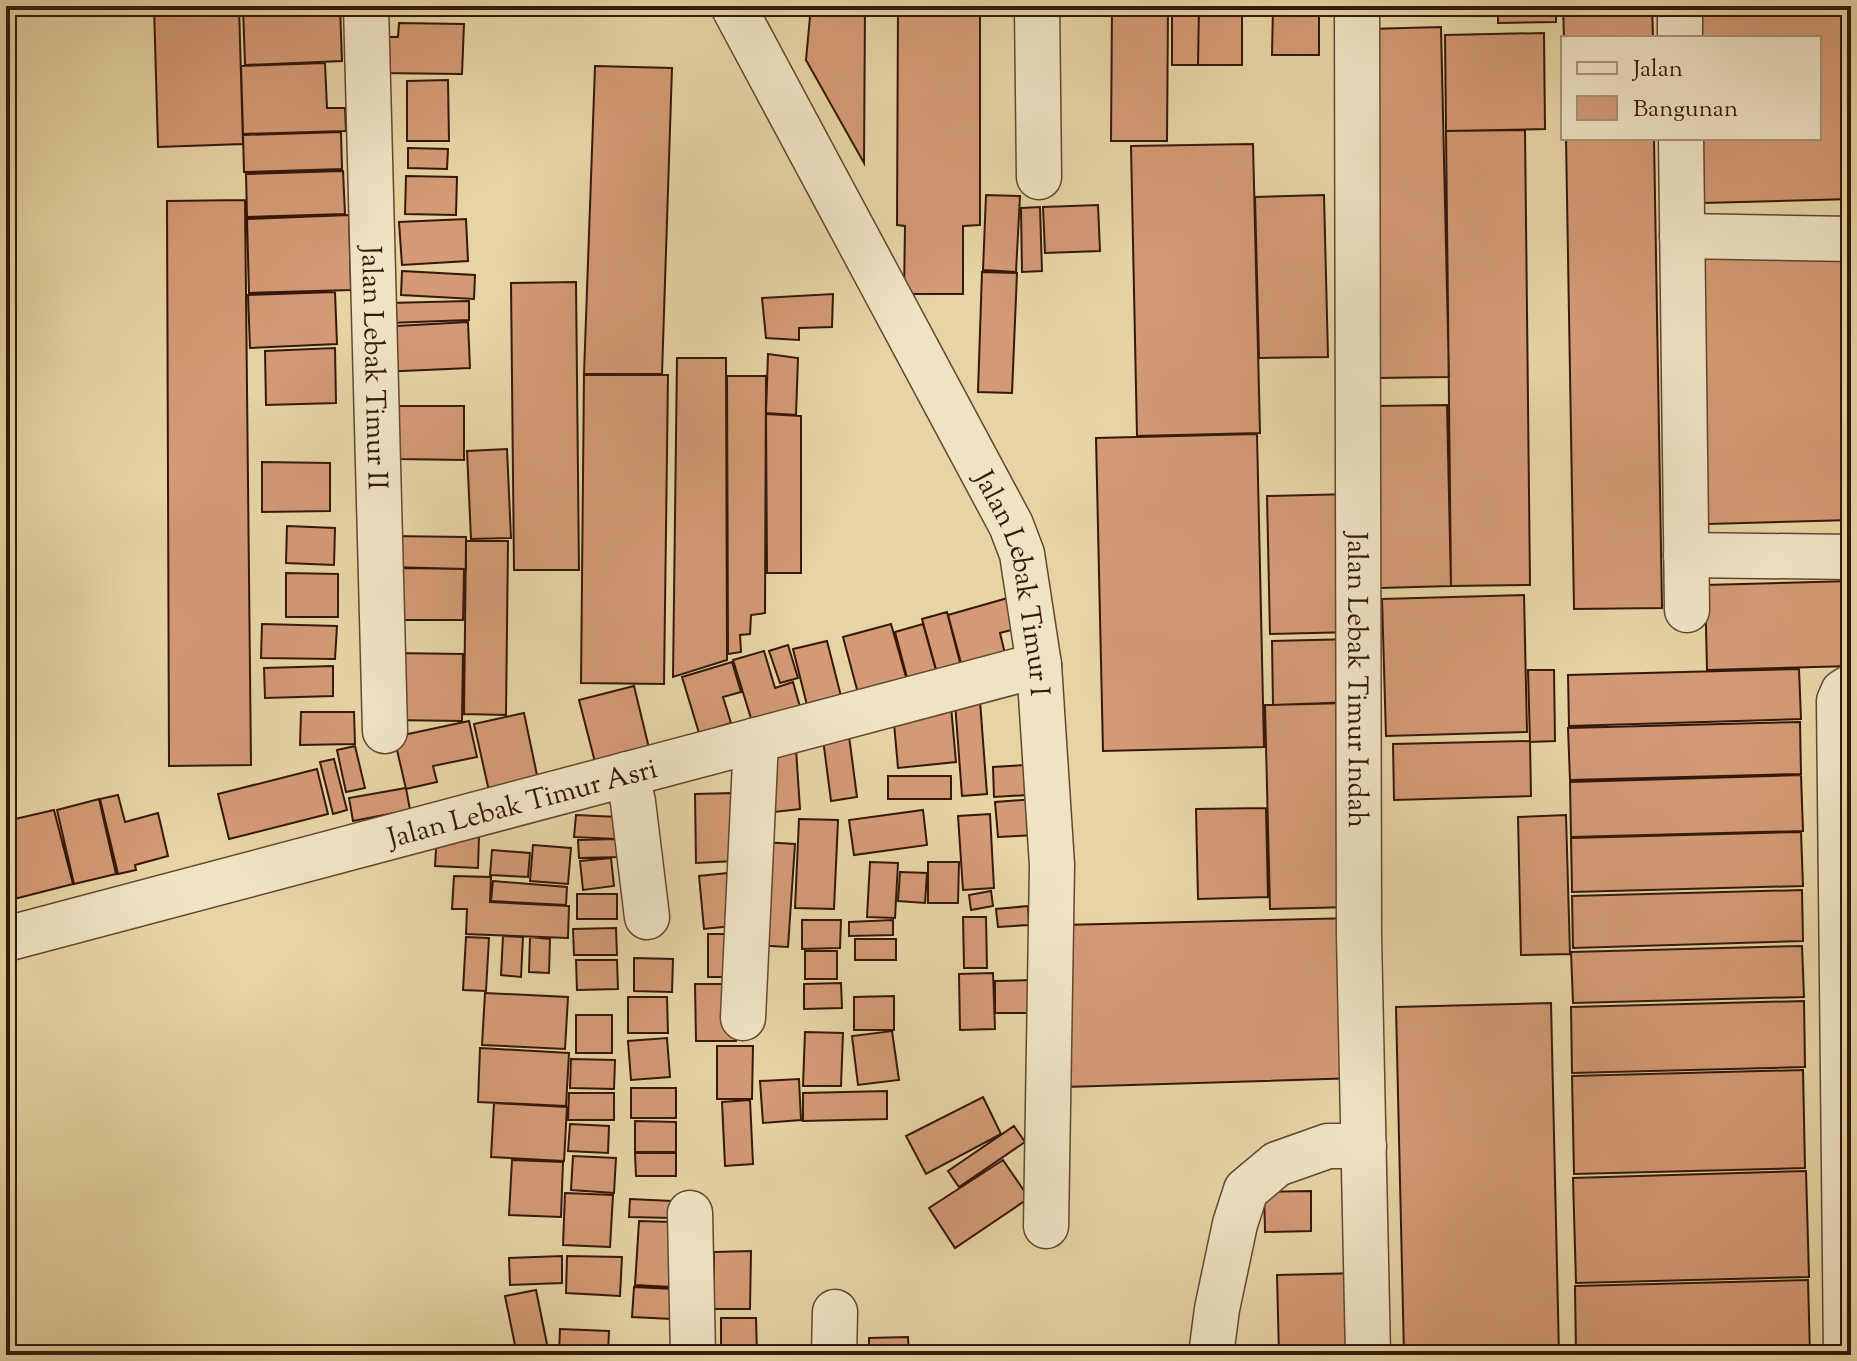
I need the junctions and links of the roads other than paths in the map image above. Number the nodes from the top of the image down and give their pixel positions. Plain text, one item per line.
1 (366, 6) edge
2 (733, 6) edge
3 (1037, 6) edge
4 (1357, 6) edge
5 (1680, 6) edge
6 (1680, 36) edge
7 (1681, 140) edge
8 (1039, 177) dead end
9 (1682, 236) junction
10 (1851, 239) edge
11 (1686, 555) junction
12 (1851, 557) edge
13 (1687, 610) dead end
14 (1039, 665) junction
15 (1851, 687) edge
16 (385, 731) dead end
17 (756, 740) junction
18 (627, 774) junction
19 (647, 917) dead end
20 (6, 939) edge
21 (743, 1018) dead end
22 (1364, 1146) junction
23 (1847, 1159) edge
24 (690, 1213) dead end
25 (1046, 1226) dead end
26 (835, 1312) dead end
27 (693, 1355) edge
28 (834, 1355) edge
29 (1211, 1355) edge
30 (1368, 1355) edge
31 (1846, 1355) edge

1 - 16 street, Jalan Lebak Timur II
2 - 14 street, Jalan Lebak Timur I
3 - 8 street
4 - 22 street, Jalan Lebak Timur Indah
5 - 6 street
7 - 9 street
9 - 10 street
9 - 11 street
11 - 12 street
11 - 13 street
14 - 17 street, Jalan Lebak Timur Asri
14 - 25 street, Jalan Lebak Timur I
15 - 23 street
17 - 18 street, Jalan Lebak Timur Asri
17 - 21 street
18 - 19 street
18 - 20 street, Jalan Lebak Timur Asri
22 - 29 street
22 - 30 street, Jalan Lebak Timur Indah
23 - 31 street
24 - 27 street
26 - 28 street

